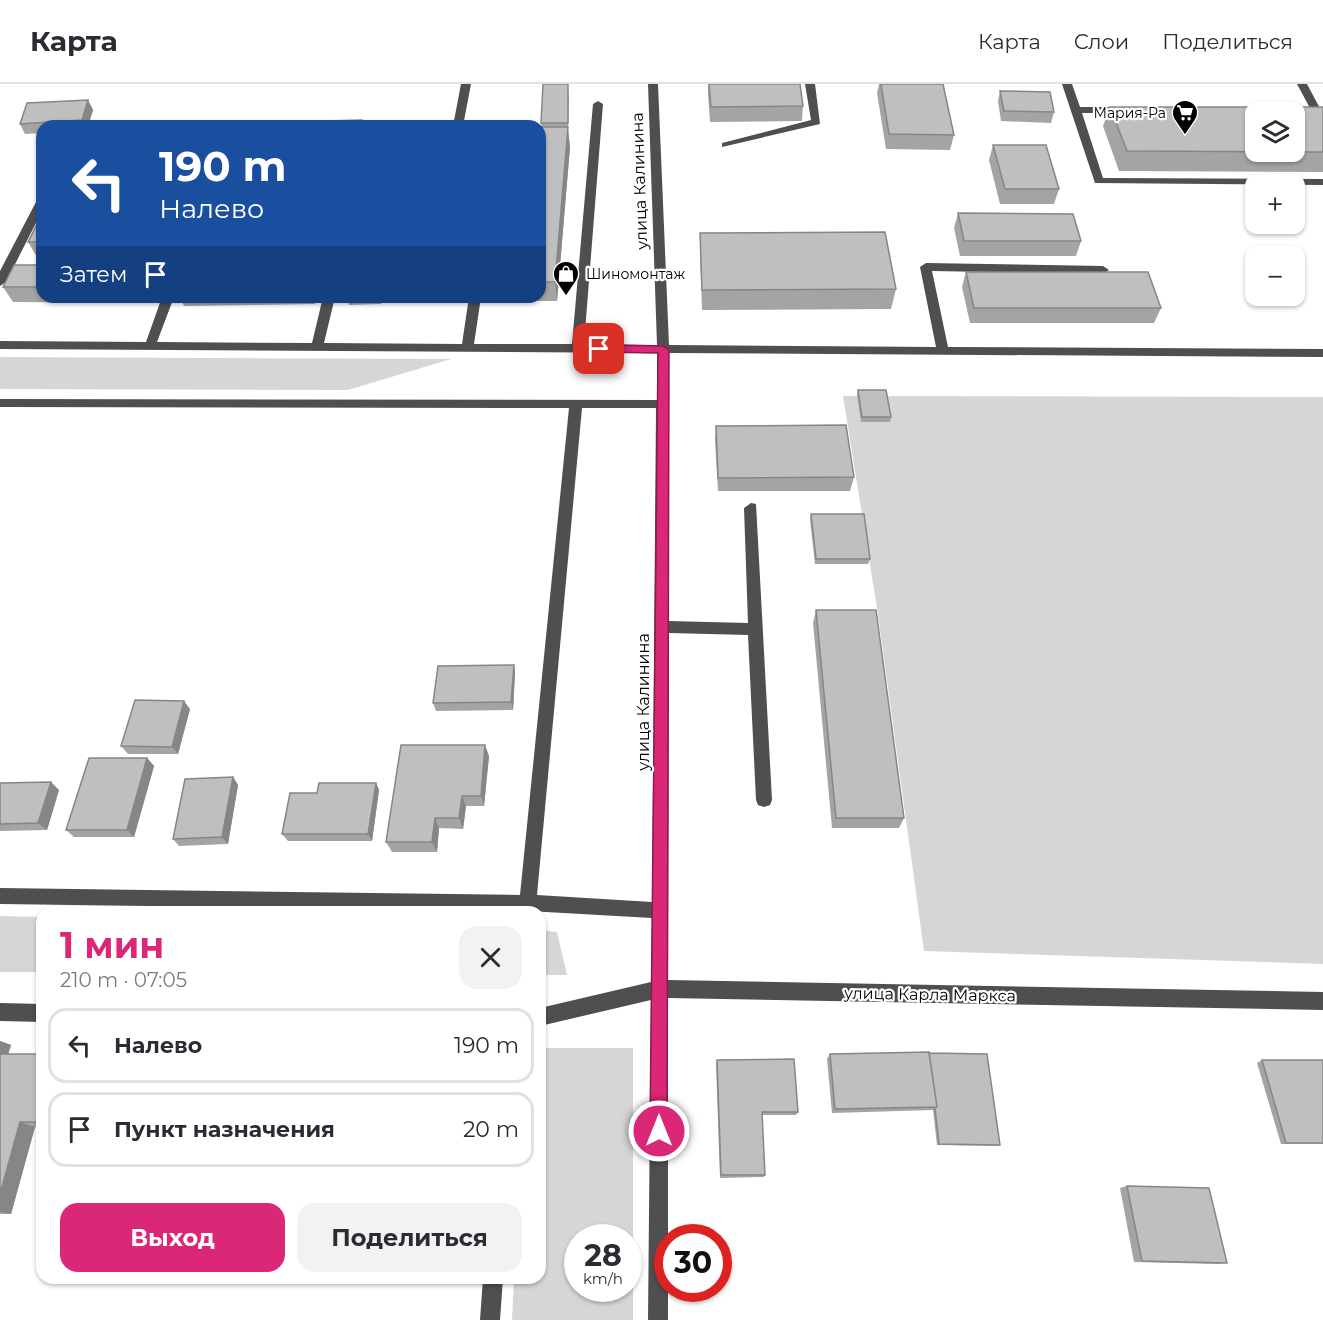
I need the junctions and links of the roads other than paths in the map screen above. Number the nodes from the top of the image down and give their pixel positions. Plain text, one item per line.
1 (466, 84) edge
2 (653, 84) edge
3 (810, 84) edge
4 (1067, 84) edge
5 (1302, 84) edge
6 (597, 104) dead end
7 (1076, 110) junction
8 (1133, 110) edge
9 (1305, 111) edge
10 (1317, 111) junction
11 (459, 120) edge
12 (1323, 123) edge
13 (726, 145) dead end
14 (1323, 182) edge
15 (36, 212) edge
16 (1103, 270) edge
17 (0, 282) edge
18 (166, 303) edge
19 (328, 303) edge
20 (474, 303) edge
21 (0, 345) edge
22 (150, 346) junction
23 (317, 347) junction
24 (467, 348) junction
25 (578, 349) junction
26 (663, 350) junction
27 (943, 351) junction
28 (1323, 353) edge
29 (0, 403) edge
30 (576, 403) junction
31 (663, 404) junction
32 (751, 508) dead end
33 (661, 627) junction
34 (755, 629) junction
35 (764, 800) dead end
36 (0, 896) edge
37 (528, 903) junction
38 (660, 910) junction
39 (659, 990) junction
40 (1323, 1001) edge
41 (0, 1012) edge
42 (36, 1013) edge
43 (546, 1016) edge
44 (493, 1284) edge
45 (490, 1320) edge
46 (658, 1320) edge

1 - 11 street
2 - 26 street, улица Калинина
3 - 13 street
4 - 7 street
5 - 10 street
6 - 25 street
7 - 8 street
7 - 14 street
9 - 10 street
10 - 12 street
15 - 17 street
16 - 27 street
18 - 22 street
19 - 23 street
20 - 24 street
21 - 22 street
22 - 23 street
23 - 24 street
24 - 25 street
25 - 26 street
26 - 27 street
26 - 31 street, улица Калинина
27 - 28 street
29 - 30 street
30 - 31 street
30 - 37 street
31 - 33 street, улица Калинина
32 - 34 street
33 - 34 street
33 - 38 street, улица Калинина
34 - 35 street
36 - 37 street
37 - 38 street
38 - 39 street, улица Калинина
39 - 40 street, улица Карла Маркса
39 - 43 street, улица Карла Маркса
39 - 46 street, улица Калинина
41 - 42 street
44 - 45 street

